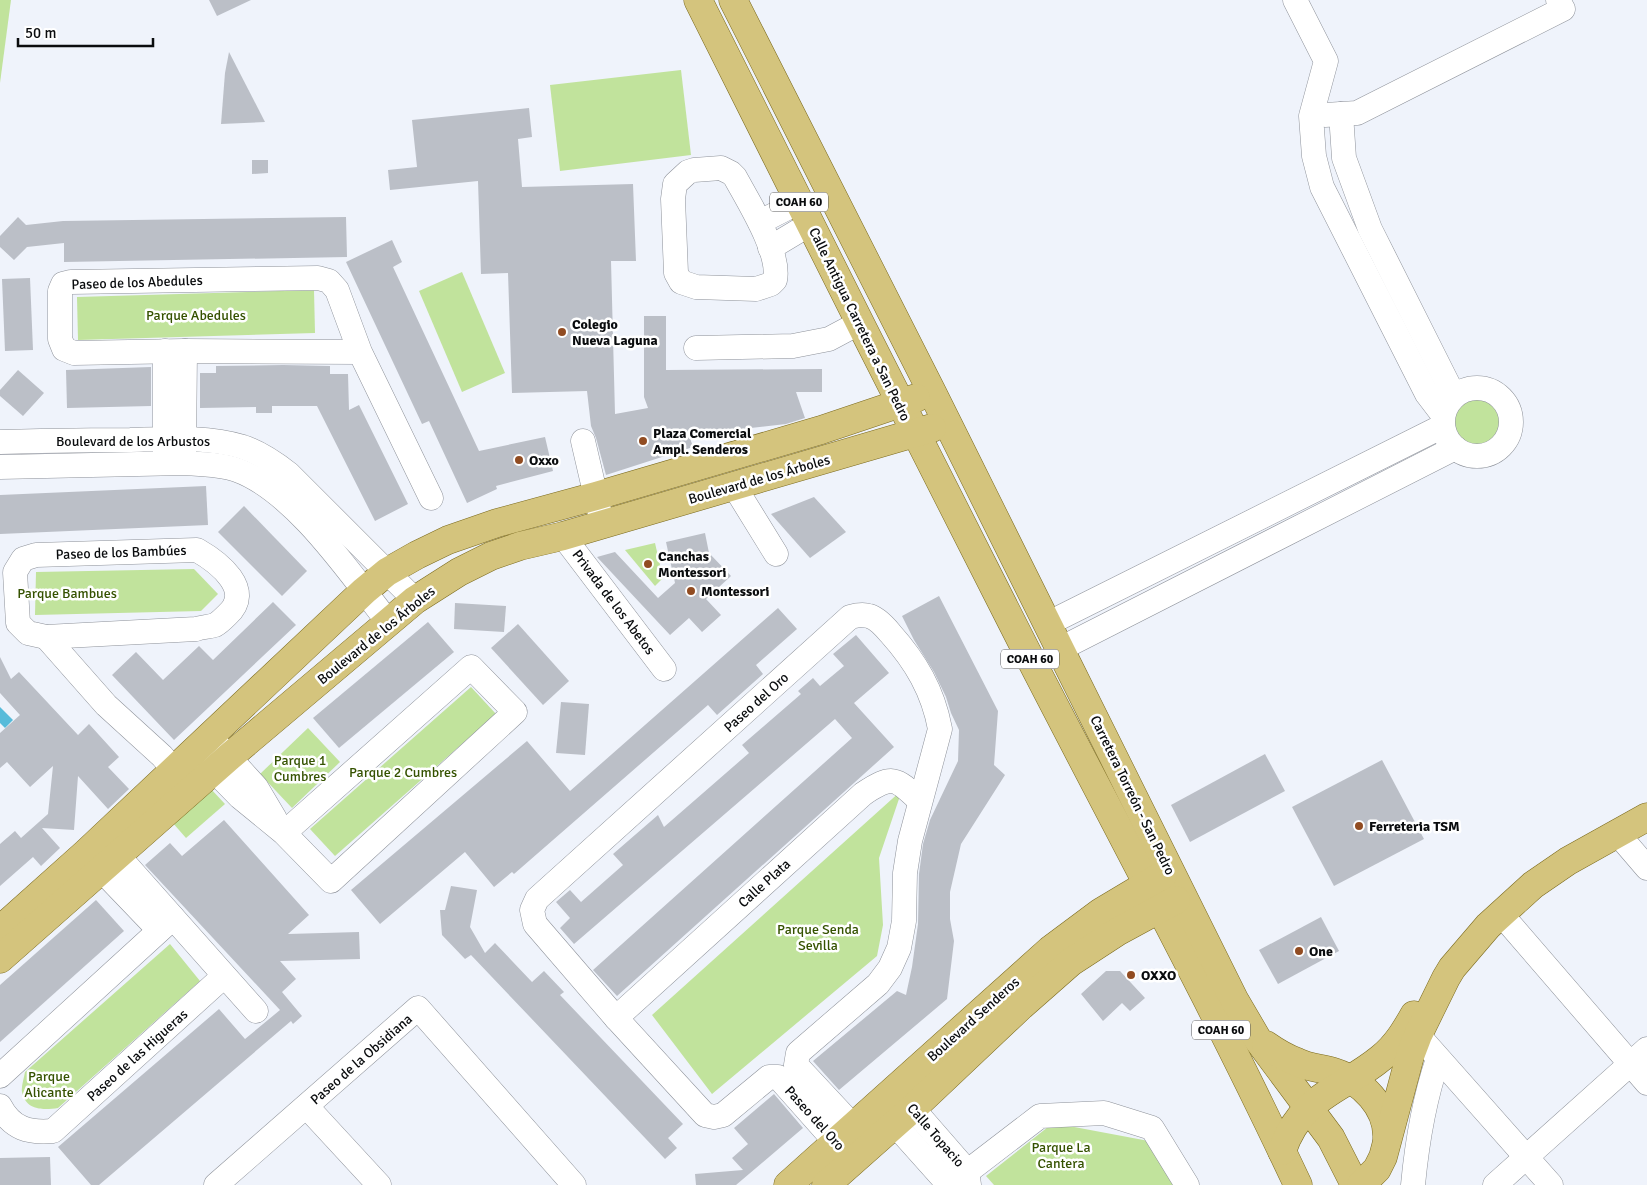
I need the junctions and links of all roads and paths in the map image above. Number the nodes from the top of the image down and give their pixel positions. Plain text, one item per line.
1 (698, 0) edge
2 (733, 0) edge
3 (1558, 0) edge
4 (1300, 2) edge
5 (1340, 114) junction
6 (1311, 116) junction
7 (805, 213) junction
8 (760, 222) junction
9 (770, 248) junction
10 (860, 323) junction
11 (696, 348) dead end
12 (175, 351) junction
13 (360, 352) junction
14 (932, 392) junction
15 (900, 403) junction
16 (1447, 412) junction
17 (947, 423) junction
18 (914, 434) junction
19 (175, 439) junction
20 (583, 441) dead end
21 (0, 442) edge
22 (1455, 448) junction
23 (175, 463) junction
24 (0, 467) edge
25 (734, 486) junction
26 (596, 496) junction
27 (431, 498) dead end
28 (603, 524) junction
29 (563, 536) junction
30 (776, 554) dead end
31 (387, 572) junction
32 (364, 591) junction
33 (415, 600) junction
34 (389, 623) junction
35 (1047, 624) junction
36 (46, 637) junction
37 (1060, 649) junction
38 (664, 669) dead end
39 (202, 743) junction
40 (221, 764) junction
41 (177, 785) junction
42 (920, 801) junction
43 (1647, 817) edge
44 (284, 833) junction
45 (1617, 833) junction
46 (102, 854) junction
47 (1647, 868) edge
48 (1171, 871) junction
49 (1146, 884) junction
50 (1183, 896) junction
51 (1159, 909) junction
52 (1501, 914) junction
53 (166, 924) junction
54 (0, 930) edge
55 (0, 960) edge
56 (224, 976) junction
57 (1446, 978) junction
58 (256, 1011) dead end
59 (616, 1018) junction
60 (1418, 1035) junction
61 (1258, 1040) junction
62 (1639, 1056) edge
63 (1438, 1059) junction
64 (0, 1076) edge
65 (1350, 1079) junction
66 (1647, 1083) edge
67 (0, 1106) edge
68 (307, 1106) junction
69 (895, 1107) junction
70 (1309, 1108) junction
71 (853, 1143) junction
72 (1386, 1149) junction
73 (1282, 1151) junction
74 (1526, 1158) junction
75 (959, 1182) edge
76 (1300, 1183) edge
77 (216, 1185) edge
78 (379, 1185) edge
79 (574, 1185) edge
80 (788, 1185) edge
81 (826, 1185) edge
82 (1187, 1185) edge
83 (1355, 1185) edge
84 (1361, 1185) edge
85 (1382, 1185) edge
86 (1413, 1185) edge
87 (1495, 1185) edge
88 (1551, 1185) edge

1 - 7 main road, Calle Antigua Carretera a San Pedro / COAH 60
2 - 14 main road, COAH 60
3 - 5 street
4 - 6 street
5 - 6 street
5 - 16 street
6 - 16 street
7 - 8 street
7 - 9 street
7 - 10 main road, Calle Antigua Carretera a San Pedro / COAH 60
8 - 9 street
8 - 9 street
10 - 11 street
10 - 15 main road, Calle Antigua Carretera a San Pedro / COAH 60
12 - 13 street, Paseo de los Abedules
12 - 13 street, Paseo de los Abedules
12 - 19 street
13 - 27 street
14 - 15 main road, Boulevard de los Árboles
14 - 17 main road, Carretera Torreón - San Pedro / COAH 60
15 - 18 main road, Calle Antigua Carretera a San Pedro / COAH 60
15 - 26 main road, Boulevard de los Árboles
16 - 22 street
16 - 22 street
16 - 35 street
17 - 18 main road, Boulevard de los Árboles
17 - 35 main road, Carretera Torreón - San Pedro / COAH 60
18 - 25 main road, Boulevard de los Árboles
18 - 49 main road, Carretera Torreón - San Pedro / COAH 60
19 - 21 street, Boulevard de los Arbustos
19 - 23 street
19 - 31 street, Boulevard de los Arbustos
20 - 26 street
22 - 37 street
23 - 24 street, Boulevard de los Arbustos
23 - 32 street, Boulevard de los Arbustos
25 - 28 main road, Boulevard de los Árboles
25 - 30 street
26 - 28 street
26 - 31 main road, Boulevard de los Árboles
28 - 29 main road, Boulevard de los Árboles
29 - 33 main road, Boulevard de los Árboles
29 - 38 street, Privada de los Abetos
31 - 32 main road, Boulevard de los Árboles
31 - 33 street, Boulevard de los Arbustos
32 - 34 street, Boulevard de los Arbustos
32 - 39 main road, Boulevard de los Árboles
33 - 34 main road, Boulevard de los Árboles
34 - 40 main road, Boulevard de los Árboles
35 - 37 main road, Carretera Torreón - San Pedro / COAH 60
36 - 36 street, Paseo de los Bambúes
36 - 41 street, Paseo de los Bambúes
37 - 48 main road, Carretera Torreón - San Pedro / COAH 60
39 - 40 street
39 - 41 main road, Boulevard de los Árboles
40 - 41 main road, Boulevard de los Árboles
40 - 44 street
41 - 46 main road, Boulevard de los Árboles
42 - 59 street, Calle Plata
42 - 59 street, Paseo del Oro
42 - 71 street, Paseo del Oro
43 - 45 main road
44 - 44 street
45 - 47 street
45 - 52 main road
46 - 53 street
46 - 54 main road, Boulevard de los Árboles
46 - 55 main road, Boulevard de los Árboles
48 - 49 main road, Boulevard Senderos
48 - 50 main road, Carretera Torreón - San Pedro / COAH 60
49 - 51 main road, Carretera Torreón - San Pedro / COAH 60
49 - 69 main road, Boulevard Senderos
50 - 51 main road, Boulevard Senderos
50 - 61 main road, Carretera Torreón - San Pedro / COAH 60
51 - 69 main road, Boulevard Senderos
51 - 73 main road, Carretera Torreón - San Pedro / COAH 60
52 - 57 main road
52 - 62 street
53 - 56 street
53 - 64 street
56 - 58 street
56 - 67 street, Paseo de las Higueras
57 - 60 main road
57 - 65 main road
59 - 71 street, Paseo del Oro
60 - 63 street
60 - 72 main road
61 - 65 main road
61 - 70 main road, Carretera Torreón - San Pedro / COAH 60
62 - 66 street
62 - 74 street
63 - 74 street
63 - 86 street
65 - 70 main road
65 - 72 main road
68 - 77 street, Paseo de la Obsidiana
68 - 78 street
68 - 79 street, Paseo de la Obsidiana
69 - 71 main road, Boulevard Senderos
69 - 75 street, Calle Topacio
70 - 73 main road
70 - 83 main road, Carretera Torreón - San Pedro / COAH 60
71 - 80 main road, Boulevard Senderos
71 - 81 main road, Boulevard Senderos
72 - 84 main road
72 - 85 main road
73 - 76 main road, Carretera Torreón - San Pedro / COAH 60
74 - 87 street
74 - 88 street
75 - 82 street

